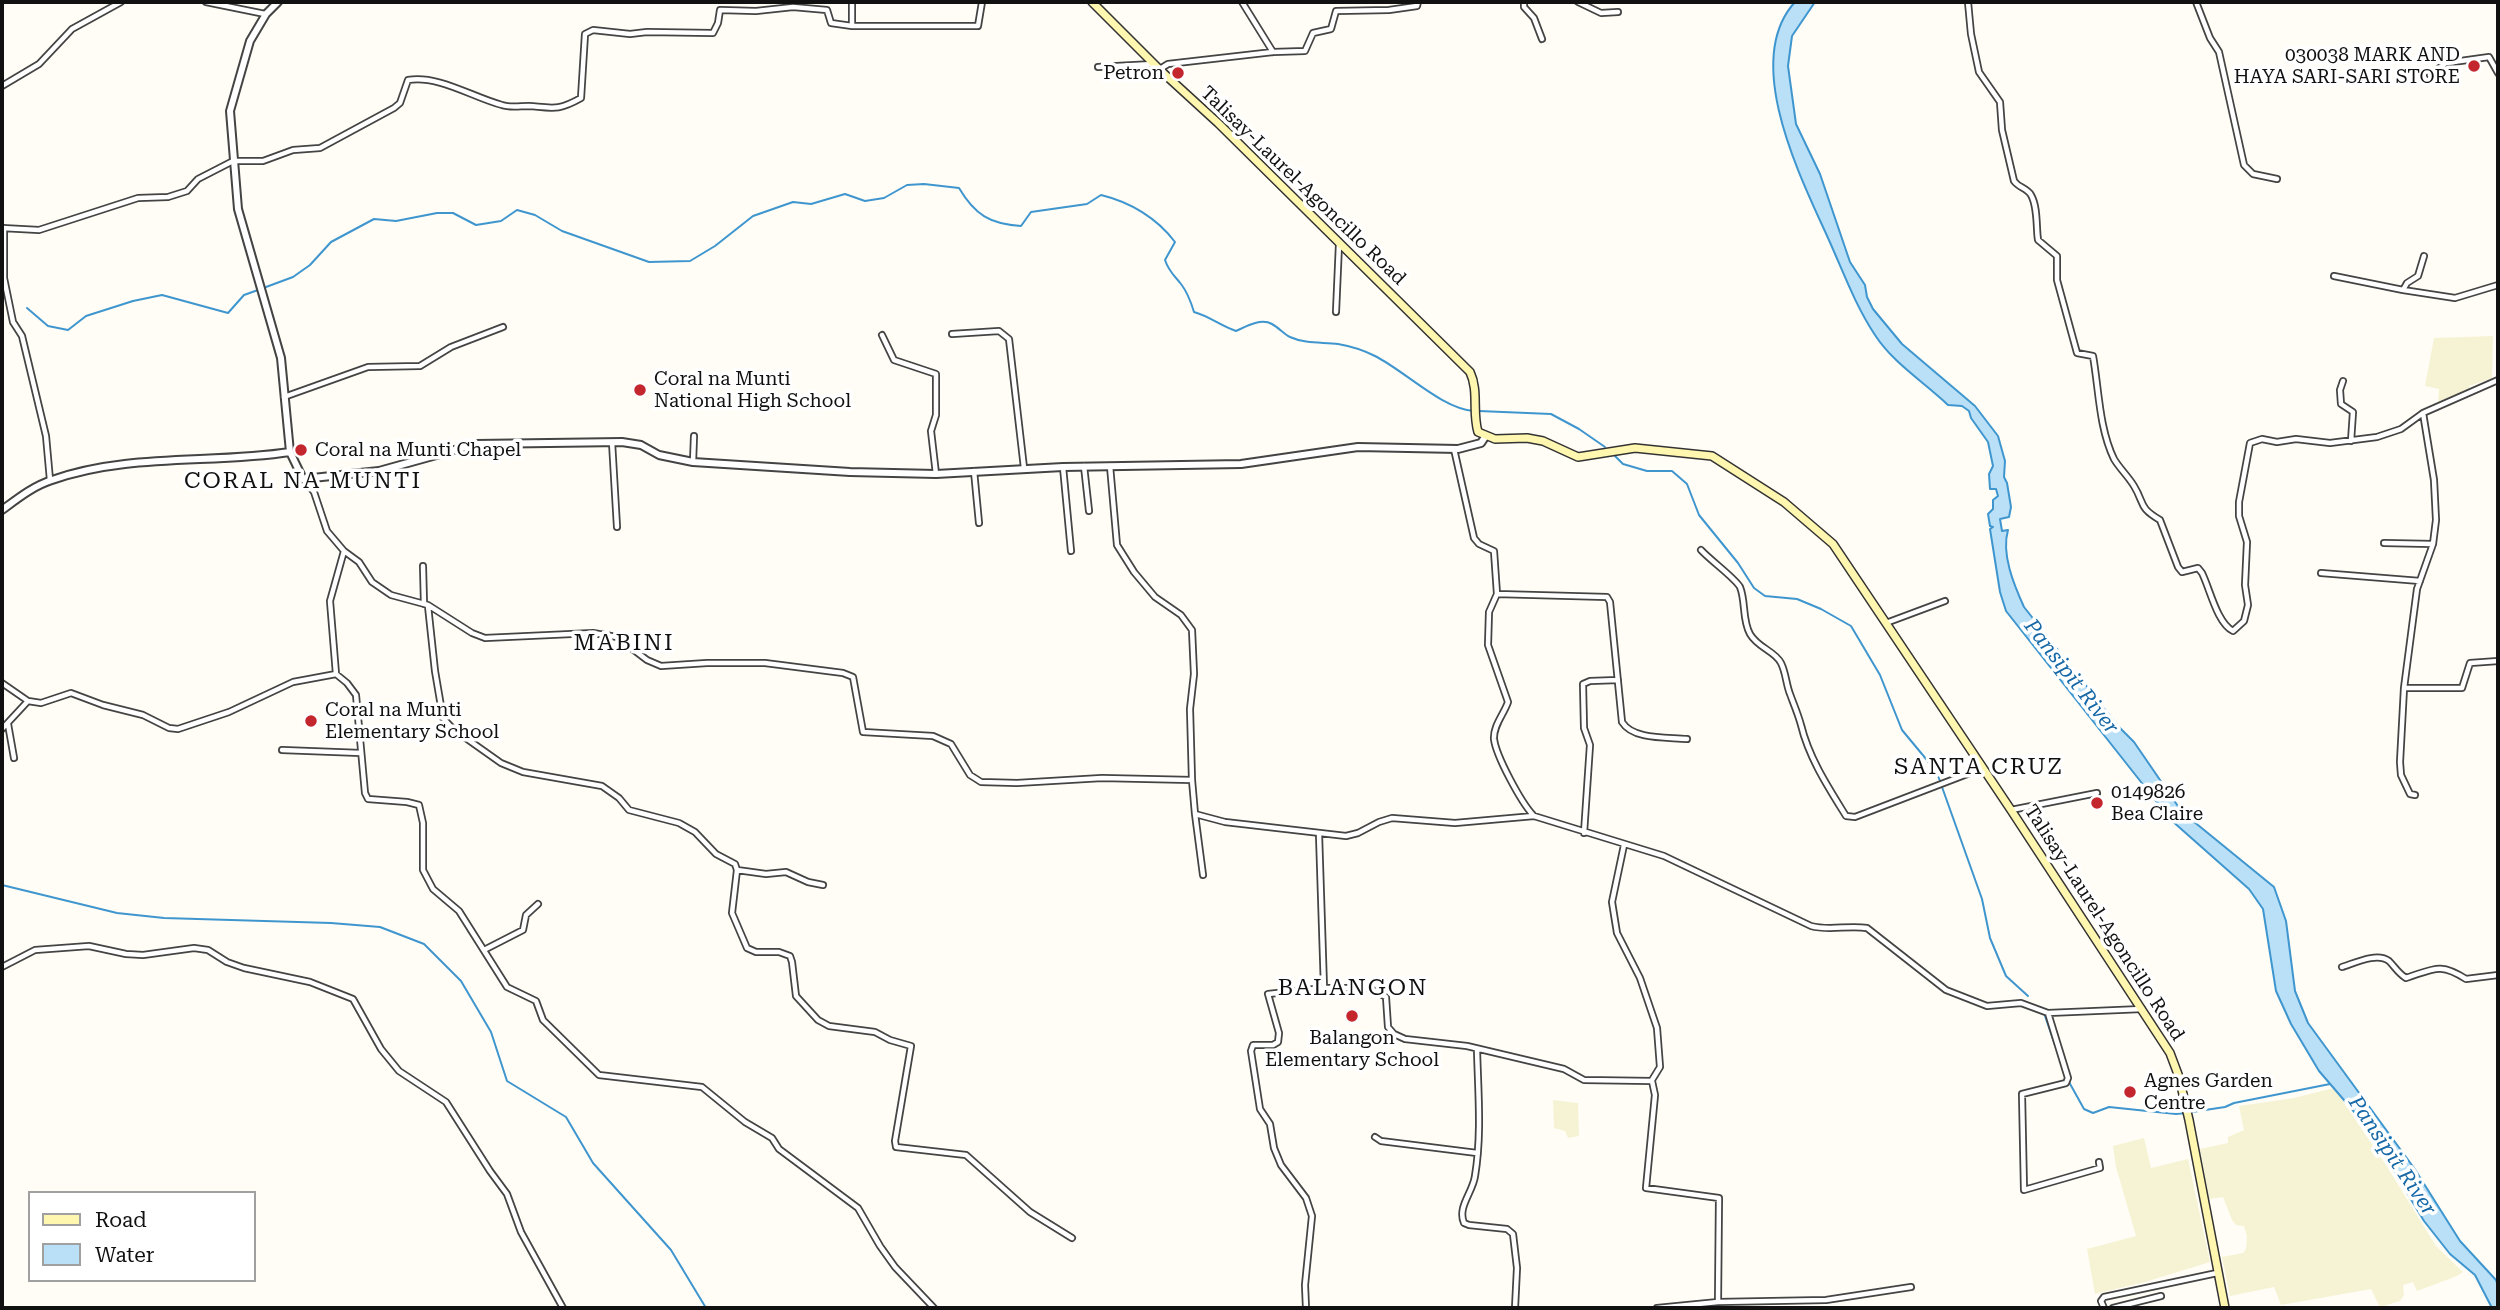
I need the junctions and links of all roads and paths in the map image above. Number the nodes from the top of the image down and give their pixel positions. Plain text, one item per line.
1 (121, 2) edge
2 (206, 2) edge
3 (278, 2) edge
4 (852, 2) edge
5 (982, 2) edge
6 (1092, 2) edge
7 (1242, 2) edge
8 (1418, 2) edge
9 (1524, 2) edge
10 (1578, 2) edge
11 (1968, 2) edge
12 (2196, 2) edge
13 (1618, 12) dead end
14 (266, 14) junction
15 (852, 26) junction
16 (1542, 39) dead end
17 (1273, 52) junction
18 (1098, 67) dead end
19 (1157, 67) junction
20 (2498, 73) edge
21 (2430, 75) dead end
22 (2, 86) edge
23 (233, 161) junction
24 (2277, 179) dead end
25 (3, 228) edge
26 (1339, 243) junction
27 (2424, 256) dead end
28 (2334, 276) dead end
29 (2498, 285) edge
30 (2403, 290) junction
31 (1336, 312) dead end
32 (503, 327) dead end
33 (952, 334) dead end
34 (882, 335) dead end
35 (2498, 380) edge
36 (2343, 381) dead end
37 (284, 397) junction
38 (2423, 413) junction
39 (694, 436) dead end
40 (1485, 437) junction
41 (2351, 441) junction
42 (612, 442) junction
43 (1454, 449) junction
44 (290, 452) junction
45 (693, 462) junction
46 (1084, 466) junction
47 (1110, 466) junction
48 (1063, 467) junction
49 (1024, 468) junction
50 (974, 470) junction
51 (936, 474) junction
52 (303, 479) junction
53 (50, 480) junction
54 (2, 510) edge
55 (1088, 512) dead end
56 (979, 523) dead end
57 (617, 527) dead end
58 (2384, 543) dead end
59 (2433, 544) junction
60 (1701, 550) dead end
61 (344, 551) junction
62 (1071, 551) dead end
63 (423, 566) dead end
64 (2321, 573) dead end
65 (2420, 581) junction
66 (1497, 594) junction
67 (1945, 601) dead end
68 (426, 605) junction
69 (1886, 623) junction
70 (2498, 661) edge
71 (336, 674) junction
72 (1618, 680) junction
73 (2, 683) edge
74 (2403, 688) junction
75 (28, 701) junction
76 (8, 723) junction
77 (2, 729) edge
78 (1687, 740) dead end
79 (282, 750) dead end
80 (361, 753) junction
81 (14, 758) dead end
82 (1983, 768) junction
83 (1192, 779) junction
84 (2097, 793) dead end
85 (2415, 795) dead end
86 (2011, 810) junction
87 (1195, 814) junction
88 (1534, 816) junction
89 (1584, 833) junction
90 (1319, 834) junction
91 (1624, 845) junction
92 (737, 870) junction
93 (1203, 875) dead end
94 (823, 885) dead end
95 (538, 904) dead end
96 (484, 950) junction
97 (2, 967) edge
98 (2342, 967) dead end
99 (2498, 975) edge
100 (1324, 988) junction
101 (2143, 1009) junction
102 (2048, 1013) junction
103 (1476, 1048) junction
104 (1652, 1081) junction
105 (1375, 1137) dead end
106 (1477, 1153) junction
107 (2099, 1162) dead end
108 (1072, 1238) dead end
109 (2217, 1273) junction
110 (1911, 1287) dead end
111 (2161, 1296) dead end
112 (1718, 1302) junction
113 (563, 1308) edge
114 (934, 1308) edge
115 (1306, 1308) edge
116 (1515, 1308) edge
117 (1657, 1308) edge
118 (2104, 1308) edge
119 (2113, 1308) edge
120 (2225, 1308) edge

1 - 22 street
2 - 14 street
3 - 14 street
4 - 15 street
5 - 15 street
6 - 19 main road, Talisay-Laurel-Agoncillo Road
7 - 17 street
8 - 17 street
9 - 16 street
10 - 13 street
11 - 41 street
12 - 24 street
14 - 23 street
15 - 23 street
17 - 19 street
18 - 19 street
19 - 26 main road, Talisay-Laurel-Agoncillo Road
20 - 21 street
23 - 25 street
23 - 37 street
25 - 53 street
26 - 31 street
26 - 40 main road, Talisay-Laurel-Agoncillo Road
27 - 30 street
28 - 30 street
29 - 30 street
32 - 37 street
33 - 49 street
34 - 51 street
35 - 38 street
36 - 41 street
37 - 44 street
38 - 41 street
38 - 59 street
39 - 45 street
40 - 43 street
40 - 69 main road, Talisay-Laurel-Agoncillo Road
42 - 45 street
42 - 52 street
42 - 57 street
43 - 47 street
43 - 66 street
44 - 52 street
44 - 53 street
45 - 51 street
46 - 47 street
46 - 48 street
46 - 55 street
47 - 83 street
48 - 49 street
48 - 62 street
49 - 50 street
50 - 51 street
50 - 56 street
52 - 61 street
53 - 54 street
58 - 59 street
59 - 65 street
60 - 82 street
61 - 68 street
61 - 71 street
63 - 68 street
64 - 65 street
65 - 74 street
66 - 72 street
66 - 88 street
67 - 69 street
68 - 83 street
68 - 92 street
69 - 82 main road, Talisay-Laurel-Agoncillo Road
70 - 74 street
71 - 75 street
71 - 80 street
72 - 78 street
72 - 89 street
73 - 75 street
74 - 85 street
75 - 76 street
76 - 77 street
76 - 81 street
79 - 80 street
80 - 96 street
82 - 86 main road, Talisay-Laurel-Agoncillo Road
83 - 87 street
84 - 86 street
86 - 101 main road, Talisay-Laurel-Agoncillo Road
87 - 90 street
87 - 93 street
88 - 89 street
88 - 90 street
89 - 91 street
90 - 100 street
91 - 102 street
91 - 104 street
92 - 94 street
92 - 108 street
95 - 96 street
96 - 114 street
97 - 113 street
98 - 99 street
100 - 103 street
100 - 115 street
101 - 102 street
101 - 109 main road, Talisay-Laurel-Agoncillo Road
102 - 107 street
103 - 104 street
103 - 106 street
104 - 112 street
105 - 106 street
106 - 116 street
109 - 118 street
109 - 120 main road, Talisay-Laurel-Agoncillo Road
110 - 112 street
111 - 119 street
112 - 117 street

